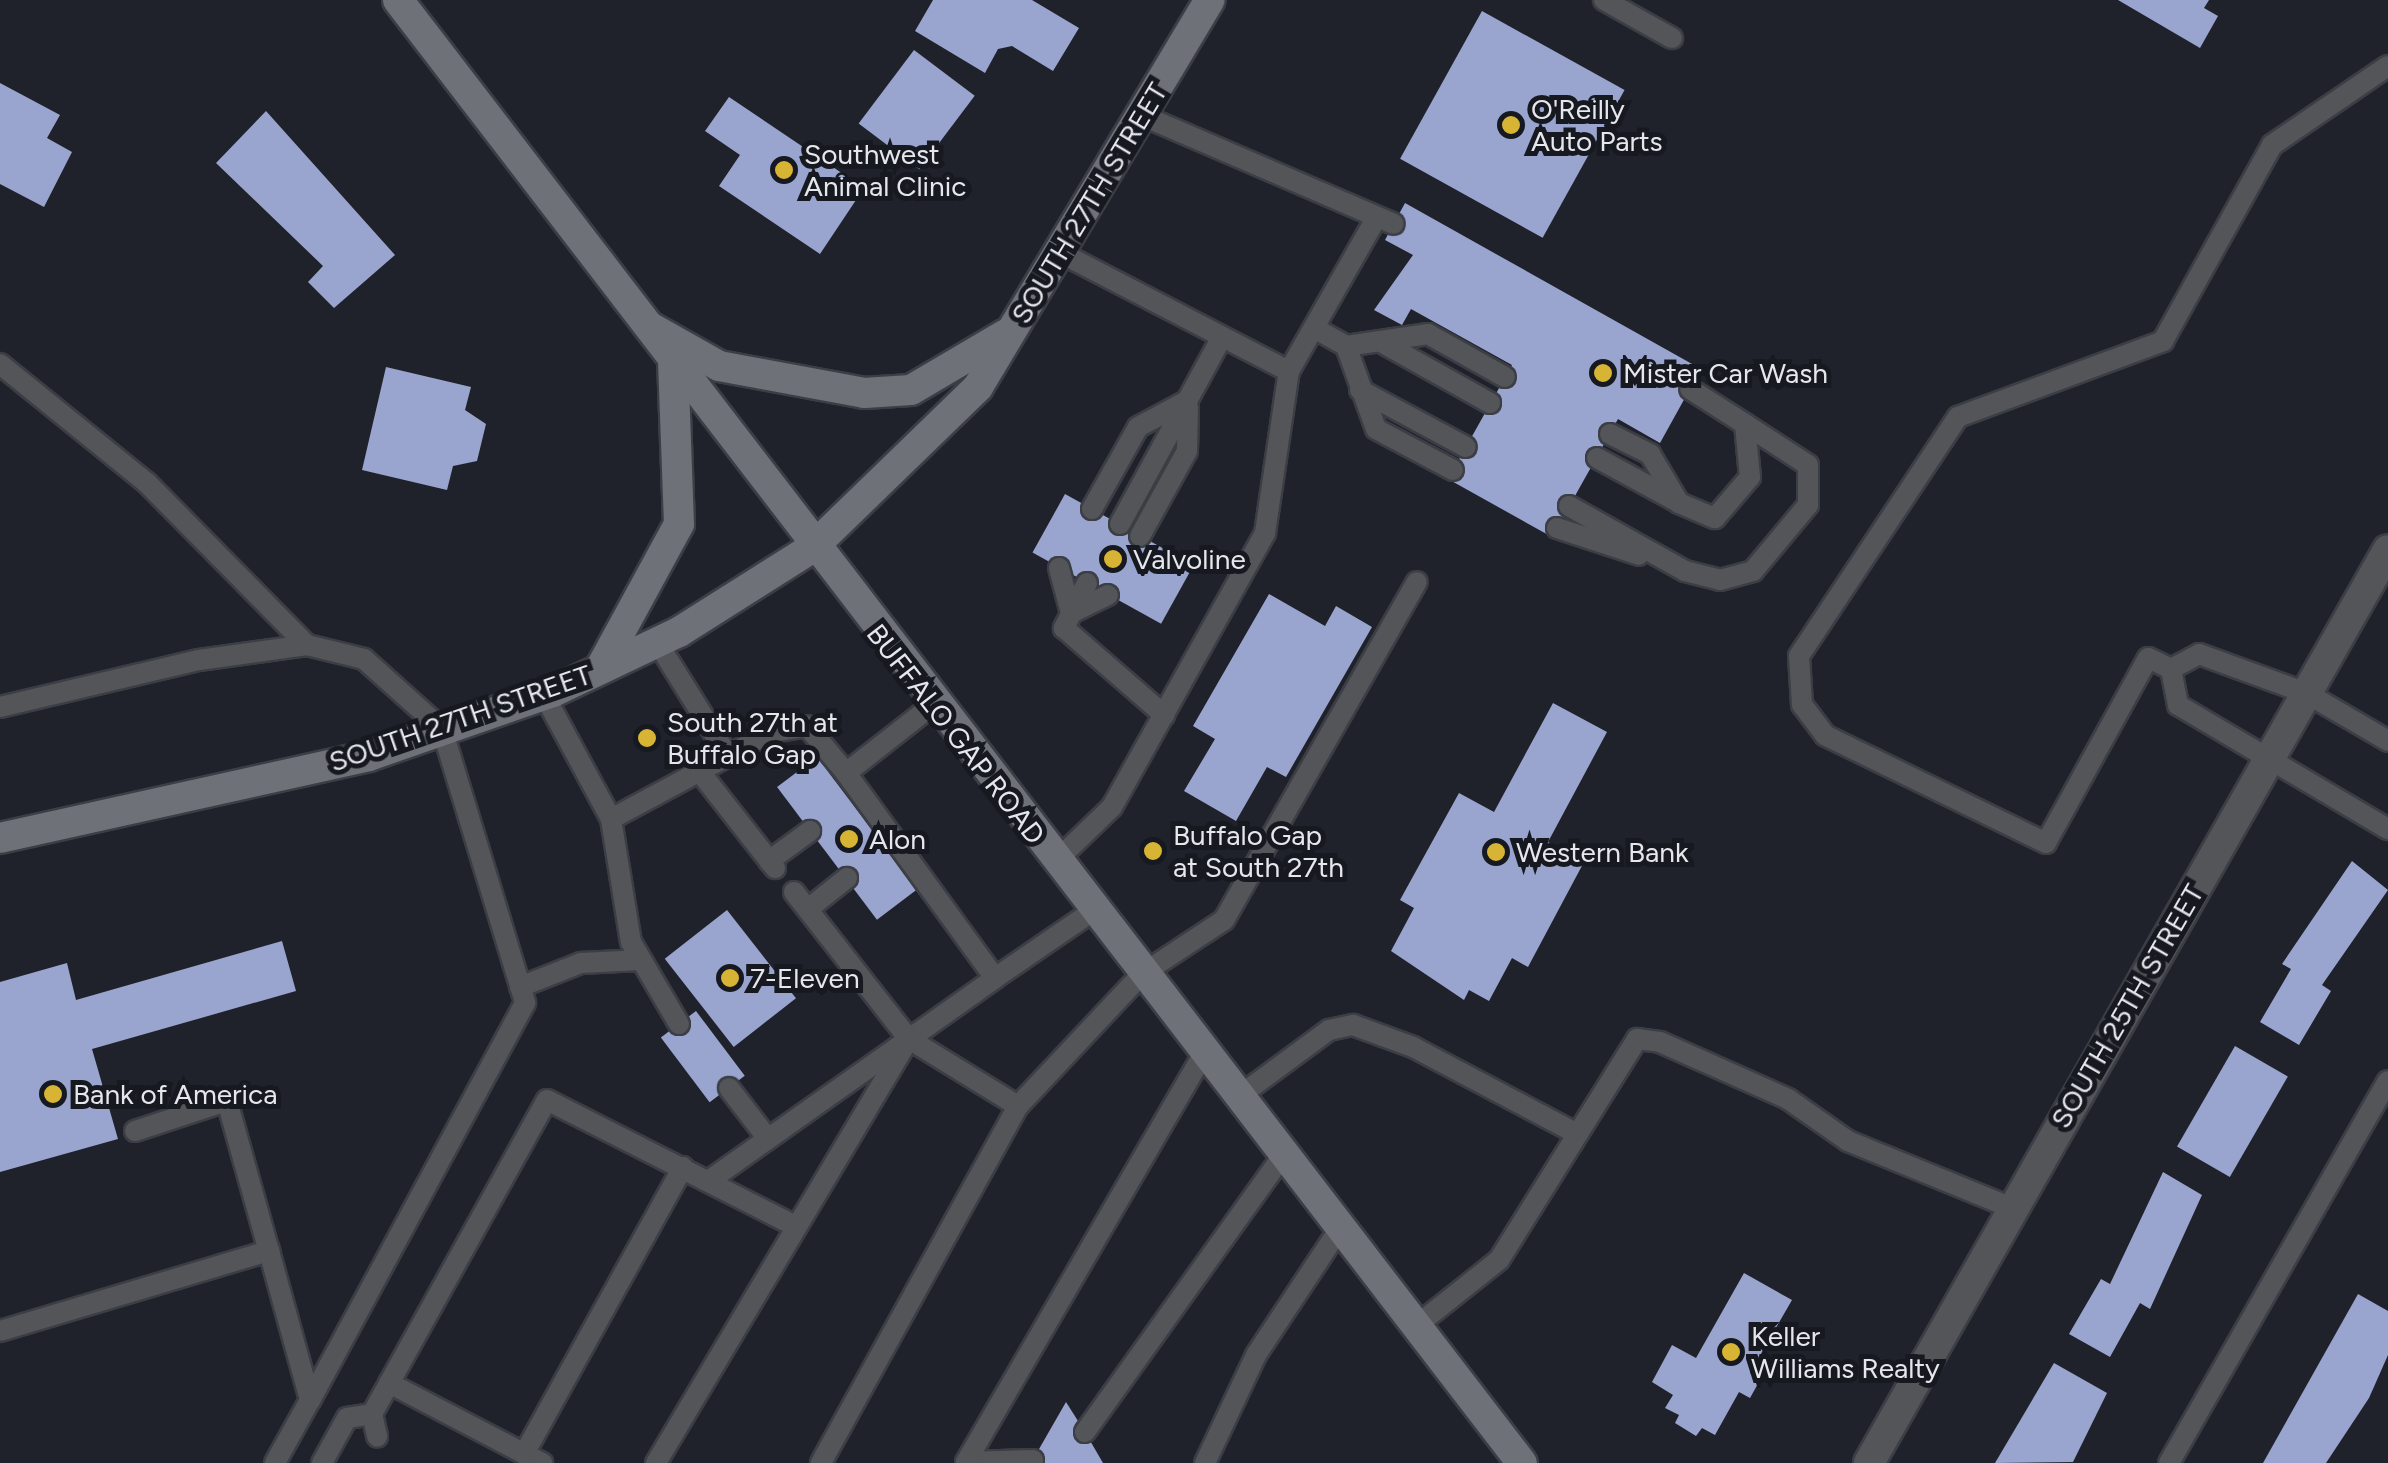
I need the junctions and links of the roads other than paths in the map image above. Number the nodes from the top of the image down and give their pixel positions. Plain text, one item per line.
1 (398, 0) edge
2 (1210, 0) edge
3 (1604, 0) edge
4 (1672, 38) dead end
5 (2388, 66) edge
6 (1141, 114) junction
7 (1061, 253) junction
8 (641, 322) junction
9 (1314, 328) junction
10 (1013, 330) junction
11 (1222, 337) junction
12 (1381, 342) junction
13 (1346, 346) junction
14 (0, 364) edge
15 (673, 364) junction
16 (1289, 371) junction
17 (1505, 378) dead end
18 (1690, 389) dead end
19 (1360, 390) junction
20 (1189, 400) junction
21 (1490, 403) dead end
22 (1745, 424) junction
23 (1610, 434) dead end
24 (1466, 447) dead end
25 (1596, 458) dead end
26 (1453, 470) dead end
27 (1679, 503) junction
28 (1569, 506) dead end
29 (1092, 509) dead end
30 (1120, 524) dead end
31 (1556, 528) dead end
32 (1140, 536) dead end
33 (812, 548) junction
34 (2388, 550) edge
35 (1656, 558) junction
36 (1059, 568) dead end
37 (1417, 582) dead end
38 (1087, 584) dead end
39 (1108, 595) dead end
40 (1071, 614) junction
41 (657, 642) junction
42 (307, 645) junction
43 (600, 669) junction
44 (2171, 669) junction
45 (2306, 693) junction
46 (544, 695) junction
47 (934, 704) junction
48 (0, 707) edge
49 (1164, 715) junction
50 (442, 728) junction
51 (2388, 741) edge
52 (728, 756) junction
53 (2267, 760) junction
54 (700, 772) junction
55 (846, 773) junction
56 (610, 819) junction
57 (2388, 829) edge
58 (810, 831) dead end
59 (0, 838) edge
60 (1055, 862) junction
61 (847, 878) dead end
62 (794, 892) dead end
63 (808, 910) junction
64 (1093, 911) junction
65 (641, 960) junction
66 (1142, 974) junction
67 (995, 978) junction
68 (520, 988) junction
69 (679, 1024) dead end
70 (909, 1039) junction
71 (1204, 1053) junction
72 (2388, 1081) edge
73 (729, 1088) dead end
74 (1238, 1097) junction
75 (1018, 1106) junction
76 (135, 1131) dead end
77 (1577, 1134) junction
78 (768, 1138) junction
79 (1283, 1155) junction
80 (683, 1167) junction
81 (710, 1180) junction
82 (2012, 1208) junction
83 (790, 1224) junction
84 (1340, 1228) junction
85 (269, 1251) junction
86 (1416, 1326) junction
87 (0, 1331) edge
88 (389, 1383) junction
89 (310, 1400) junction
90 (372, 1414) junction
91 (1085, 1432) dead end
92 (377, 1436) dead end
93 (533, 1458) edge
94 (1032, 1460) dead end
95 (966, 1462) edge
96 (275, 1463) edge
97 (322, 1463) edge
98 (656, 1463) edge
99 (821, 1463) edge
100 (1205, 1463) edge
101 (1522, 1463) edge
102 (1869, 1463) edge
103 (2170, 1463) edge

1 - 8 main road, BUFFALO GAP ROAD
2 - 6 main road, SOUTH 27TH STREET
3 - 4 lane
5 - 44 lane
6 - 7 main road, SOUTH 27TH STREET
6 - 9 lane
7 - 10 main road, SOUTH 27TH STREET
7 - 11 lane
8 - 10 main road
8 - 15 main road, BUFFALO GAP ROAD
9 - 13 lane
9 - 16 lane
10 - 33 main road, SOUTH 27TH STREET
11 - 16 lane
11 - 20 lane
12 - 13 lane
12 - 17 lane
12 - 21 lane
13 - 19 lane
14 - 42 lane
15 - 33 main road, BUFFALO GAP ROAD
15 - 43 main road
16 - 49 lane
18 - 22 lane
19 - 24 lane
19 - 26 lane
20 - 29 lane
20 - 30 lane
20 - 32 lane
22 - 27 lane
22 - 35 lane
23 - 27 lane
25 - 27 lane
28 - 35 lane
31 - 35 lane
33 - 41 main road, SOUTH 27TH STREET
33 - 47 main road, BUFFALO GAP ROAD
34 - 45 street, SOUTH 25TH STREET
36 - 40 lane
37 - 66 lane
38 - 40 lane
39 - 40 lane
40 - 49 lane
41 - 43 main road, SOUTH 27TH STREET
41 - 52 lane
42 - 48 lane
42 - 50 lane
43 - 46 main road, SOUTH 27TH STREET
44 - 45 lane
44 - 53 lane
45 - 51 lane
45 - 53 street, SOUTH 25TH STREET
46 - 50 main road, SOUTH 27TH STREET
46 - 56 lane
47 - 55 lane
47 - 60 main road, BUFFALO GAP ROAD
49 - 60 lane
50 - 59 main road, SOUTH 27TH STREET
50 - 68 lane
52 - 54 lane
52 - 55 lane
53 - 57 lane
53 - 82 street, SOUTH 25TH STREET
54 - 56 lane
54 - 58 lane
55 - 67 lane
56 - 65 lane
60 - 64 main road, BUFFALO GAP ROAD
61 - 63 lane
62 - 63 lane
63 - 70 lane
64 - 66 main road, BUFFALO GAP ROAD
64 - 67 lane
65 - 68 lane
65 - 69 lane
66 - 71 main road, BUFFALO GAP ROAD
66 - 75 lane
67 - 70 lane
68 - 89 lane
70 - 75 lane
70 - 78 lane
70 - 83 lane
71 - 74 main road, BUFFALO GAP ROAD
71 - 95 lane
72 - 103 lane
73 - 78 lane
74 - 77 lane
74 - 79 main road, BUFFALO GAP ROAD
75 - 99 lane
76 - 85 lane
77 - 82 lane
77 - 86 lane
78 - 81 lane
79 - 84 main road, BUFFALO GAP ROAD
79 - 91 lane
80 - 81 lane
80 - 88 lane
80 - 93 lane
81 - 83 lane
82 - 102 street, SOUTH 25TH STREET
83 - 98 lane
84 - 86 main road, BUFFALO GAP ROAD
84 - 100 lane
85 - 87 lane
85 - 89 lane
86 - 101 main road, BUFFALO GAP ROAD
88 - 90 lane
88 - 93 lane
89 - 96 lane
90 - 92 lane
90 - 97 lane
94 - 95 lane

